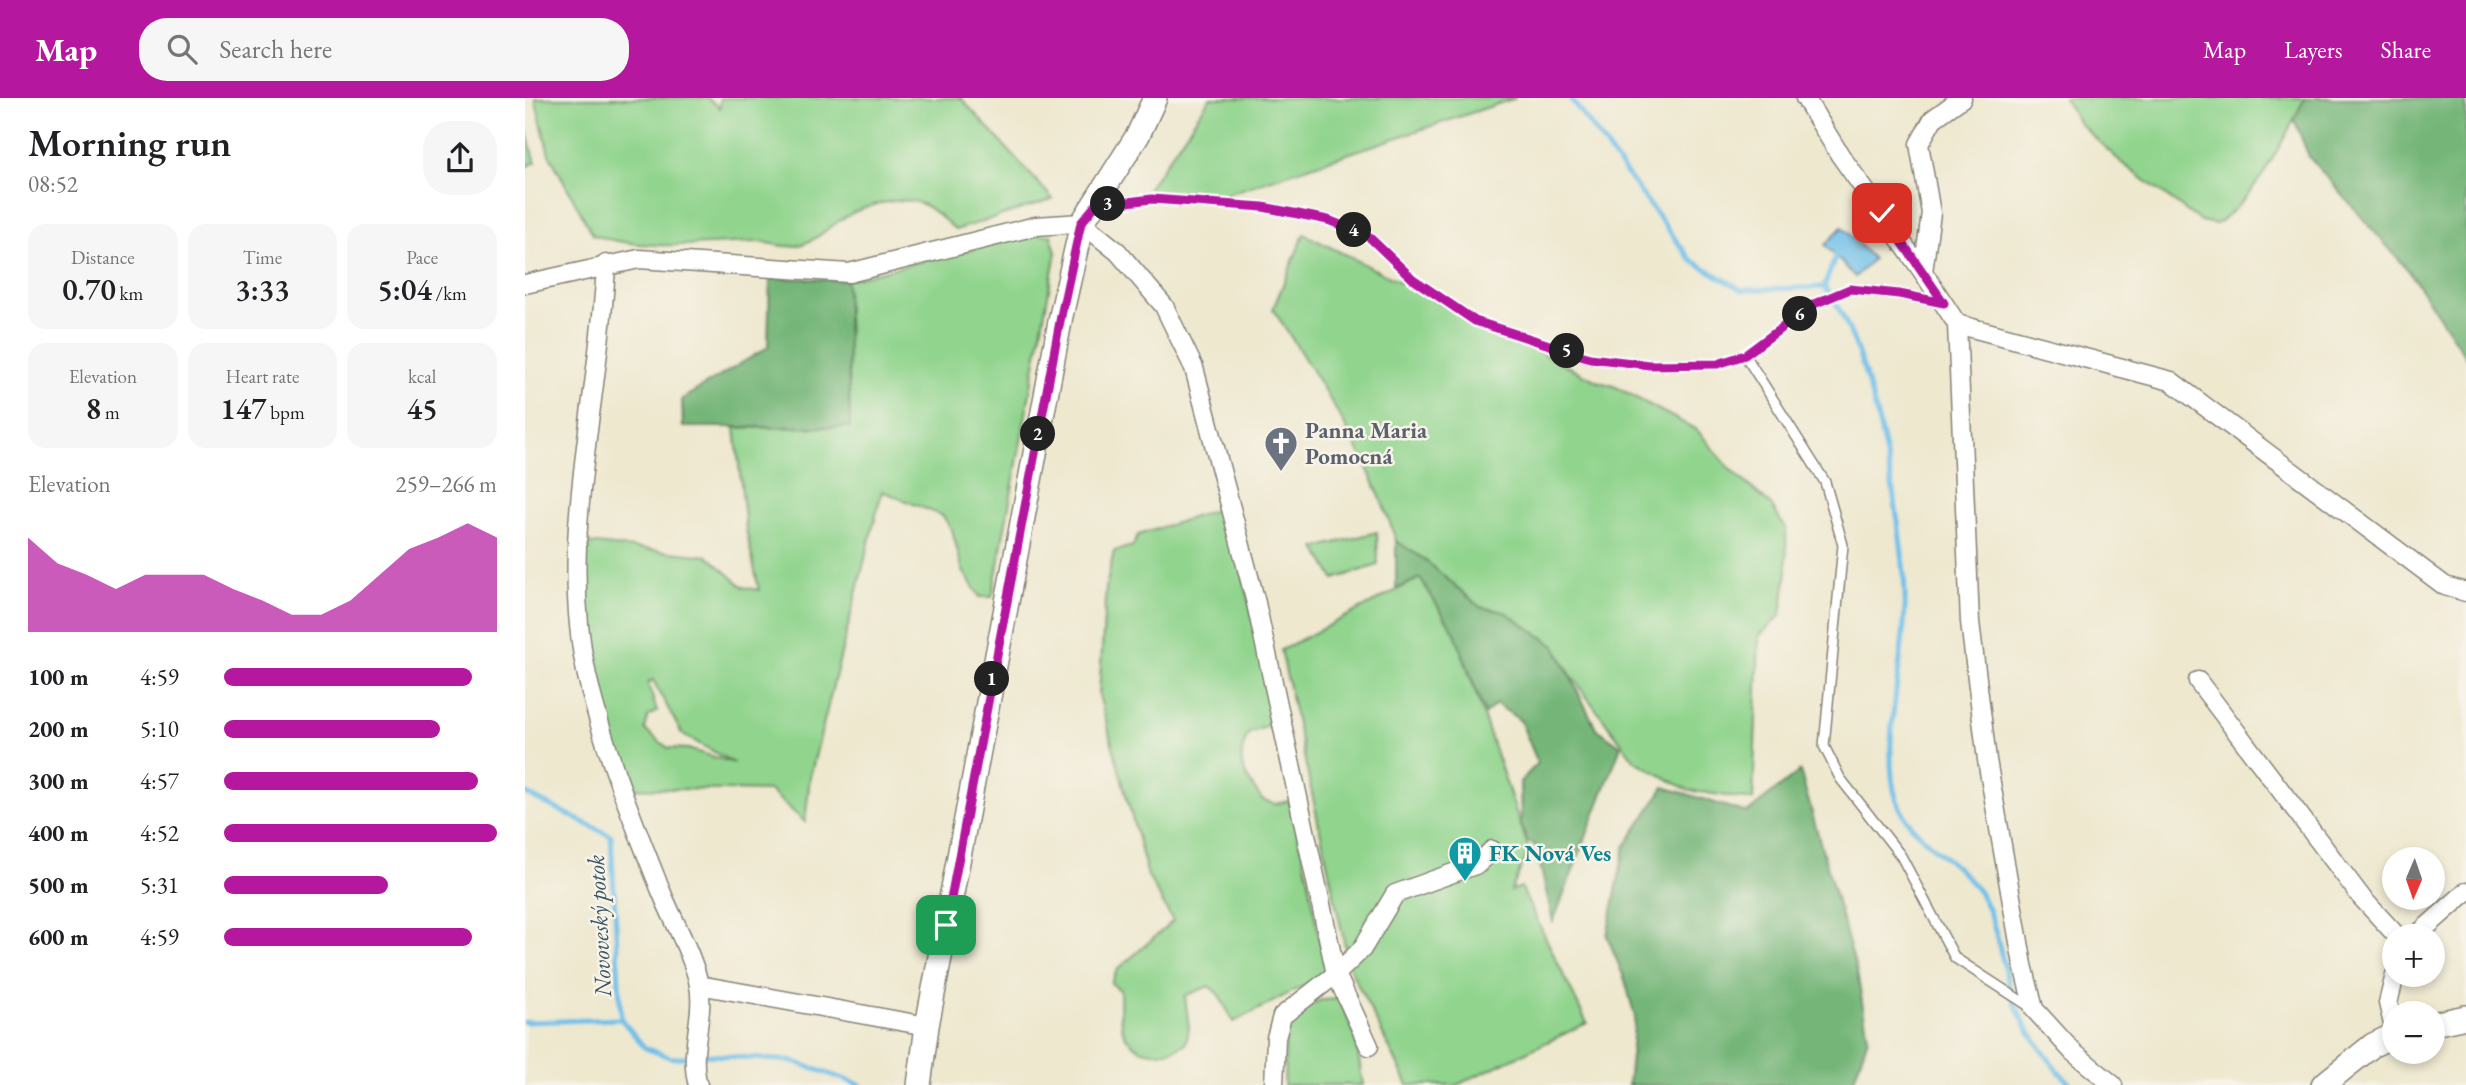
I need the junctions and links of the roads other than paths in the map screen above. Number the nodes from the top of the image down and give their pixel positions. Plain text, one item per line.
1 (1155, 98) edge
2 (1805, 98) edge
3 (1962, 98) edge
4 (1088, 214) junction
5 (606, 264) junction
6 (1923, 272) junction
7 (525, 284) edge
8 (1944, 303) junction
9 (1957, 324) junction
10 (1745, 355) junction
11 (2466, 592) edge
12 (2198, 681) dead end
13 (1492, 850) dead end
14 (2466, 892) edge
15 (2386, 924) edge
16 (2430, 924) edge
17 (1336, 974) junction
18 (699, 985) junction
19 (2028, 1005) junction
20 (2466, 1017) edge
21 (2445, 1021) edge
22 (927, 1026) junction
23 (2382, 1041) edge
24 (1369, 1046) dead end
25 (698, 1085) edge
26 (919, 1085) edge
27 (1274, 1085) edge
28 (2113, 1085) edge
29 (2323, 1085) edge

1 - 4 street
2 - 6 street
3 - 6 street
4 - 5 street
4 - 10 lane
4 - 17 street
4 - 22 street
5 - 7 street
5 - 18 street
6 - 8 street
8 - 9 street
8 - 10 lane
9 - 11 street
9 - 19 street
10 - 19 lane
12 - 15 street
13 - 17 street
14 - 16 street
17 - 24 street
17 - 27 street
18 - 22 street
18 - 25 street
19 - 28 street
20 - 21 street
22 - 26 street
23 - 29 street

